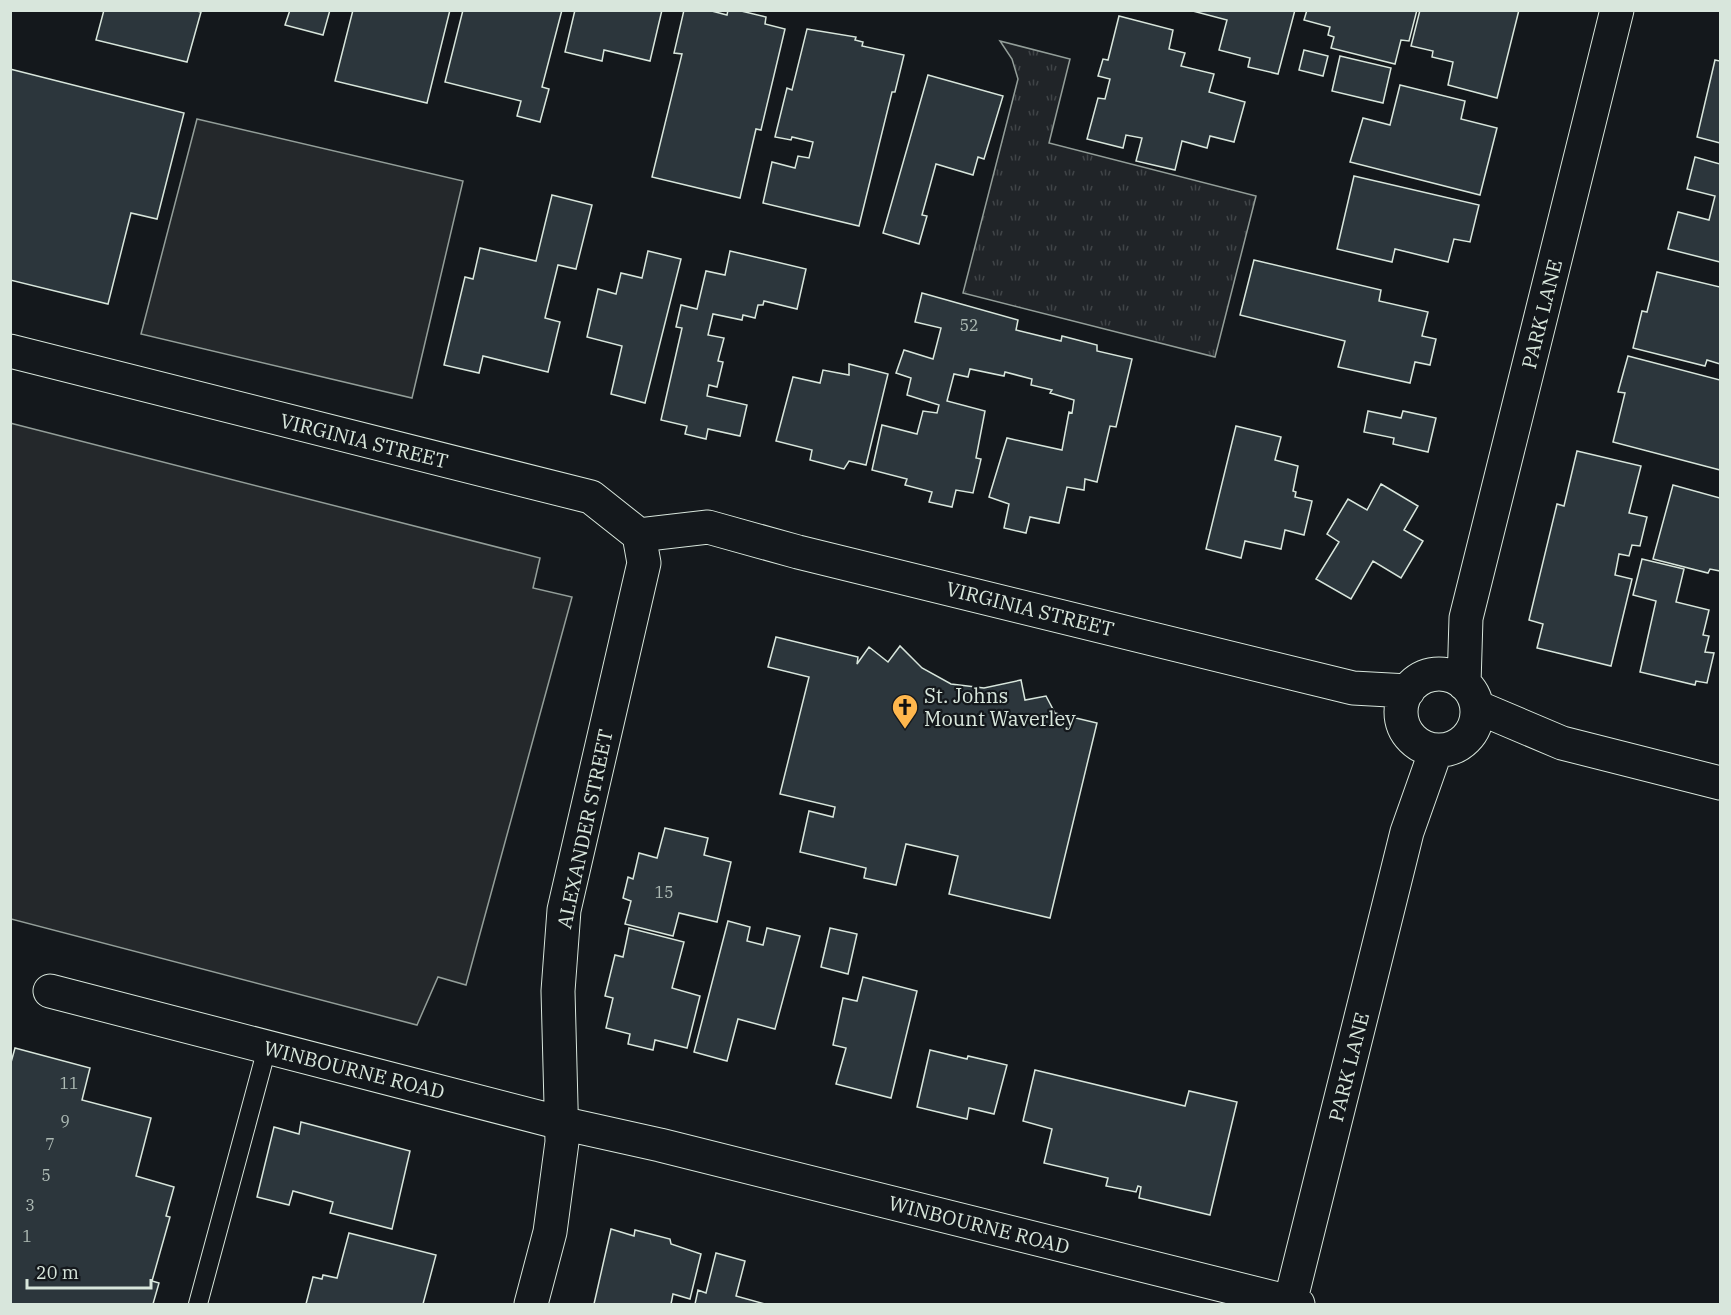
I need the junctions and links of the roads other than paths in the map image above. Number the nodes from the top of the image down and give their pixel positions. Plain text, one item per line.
1 (1617, 10) edge
2 (10, 351) edge
3 (642, 549) junction
4 (1466, 618) junction
5 (1414, 693) junction
6 (1470, 708) junction
7 (1425, 746) junction
8 (1720, 783) edge
9 (50, 991) dead end
10 (267, 1048) junction
11 (565, 1130) junction
12 (1294, 1304) edge
13 (198, 1305) edge
14 (531, 1305) edge

1 - 4 street, PARK LANE
2 - 3 street, VIRGINIA STREET
3 - 5 street, VIRGINIA STREET
3 - 11 street, ALEXANDER STREET
4 - 5 street, PARK LANE
4 - 6 street, PARK LANE
5 - 6 street
5 - 7 street
6 - 7 street
6 - 8 street
7 - 12 street, PARK LANE
9 - 10 street, WINBOURNE ROAD
10 - 11 street, WINBOURNE ROAD
10 - 13 lane
11 - 12 street, WINBOURNE ROAD
11 - 14 street, ALEXANDER STREET

